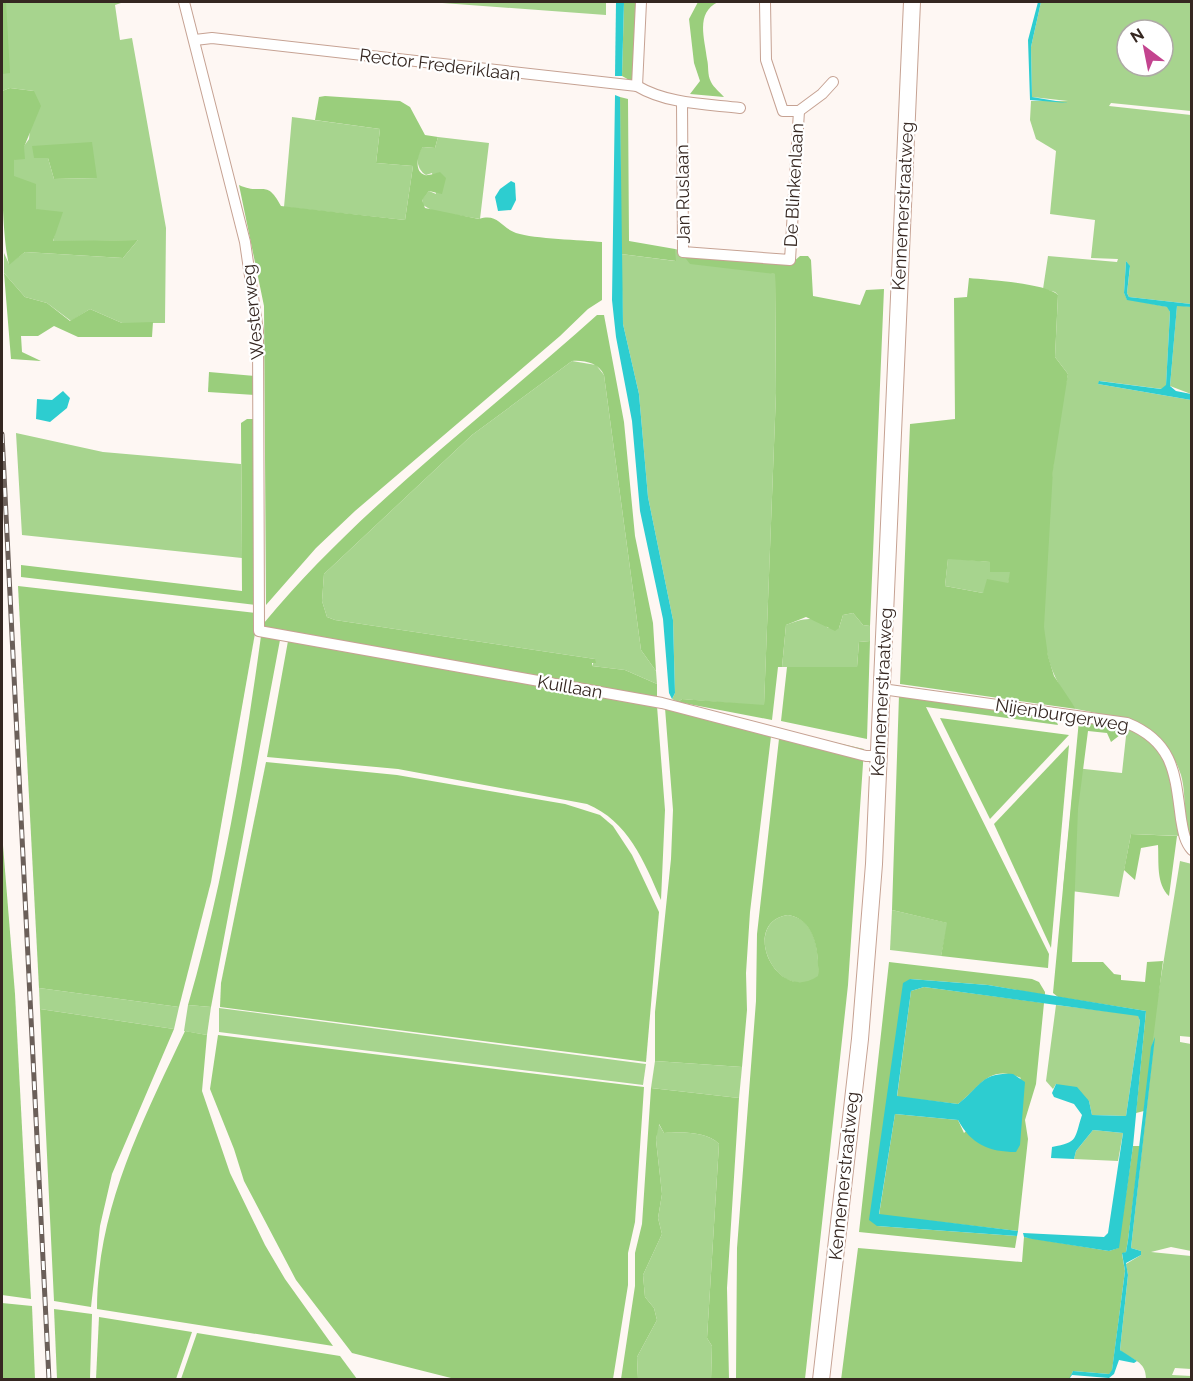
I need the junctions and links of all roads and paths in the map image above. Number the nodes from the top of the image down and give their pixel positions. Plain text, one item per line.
1 (184, 2) edge
2 (641, 2) edge
3 (765, 2) edge
4 (912, 2) edge
5 (195, 40) junction
6 (833, 82) dead end
7 (637, 86) junction
8 (682, 102) junction
9 (740, 108) dead end
10 (799, 111) junction
11 (790, 260) joint
12 (259, 631) joint
13 (882, 689) junction
14 (872, 756) junction
15 (1191, 850) edge
16 (821, 1380) edge

1 - 5 street, Westerweg
2 - 7 street
3 - 10 street, De Blinkenlaan
4 - 13 main road, Kennemerstraatweg
5 - 7 street, Rector Frederiklaan
5 - 12 street, Westerweg
6 - 10 street
7 - 8 street, Rector Frederiklaan
8 - 9 street, Rector Frederiklaan
8 - 11 street, Jan Ruslaan
10 - 11 street, De Blinkenlaan
12 - 14 street, Kuillaan
13 - 14 main road, Kennemerstraatweg
13 - 15 street, Nijenburgerweg
14 - 16 main road, Kennemerstraatweg

